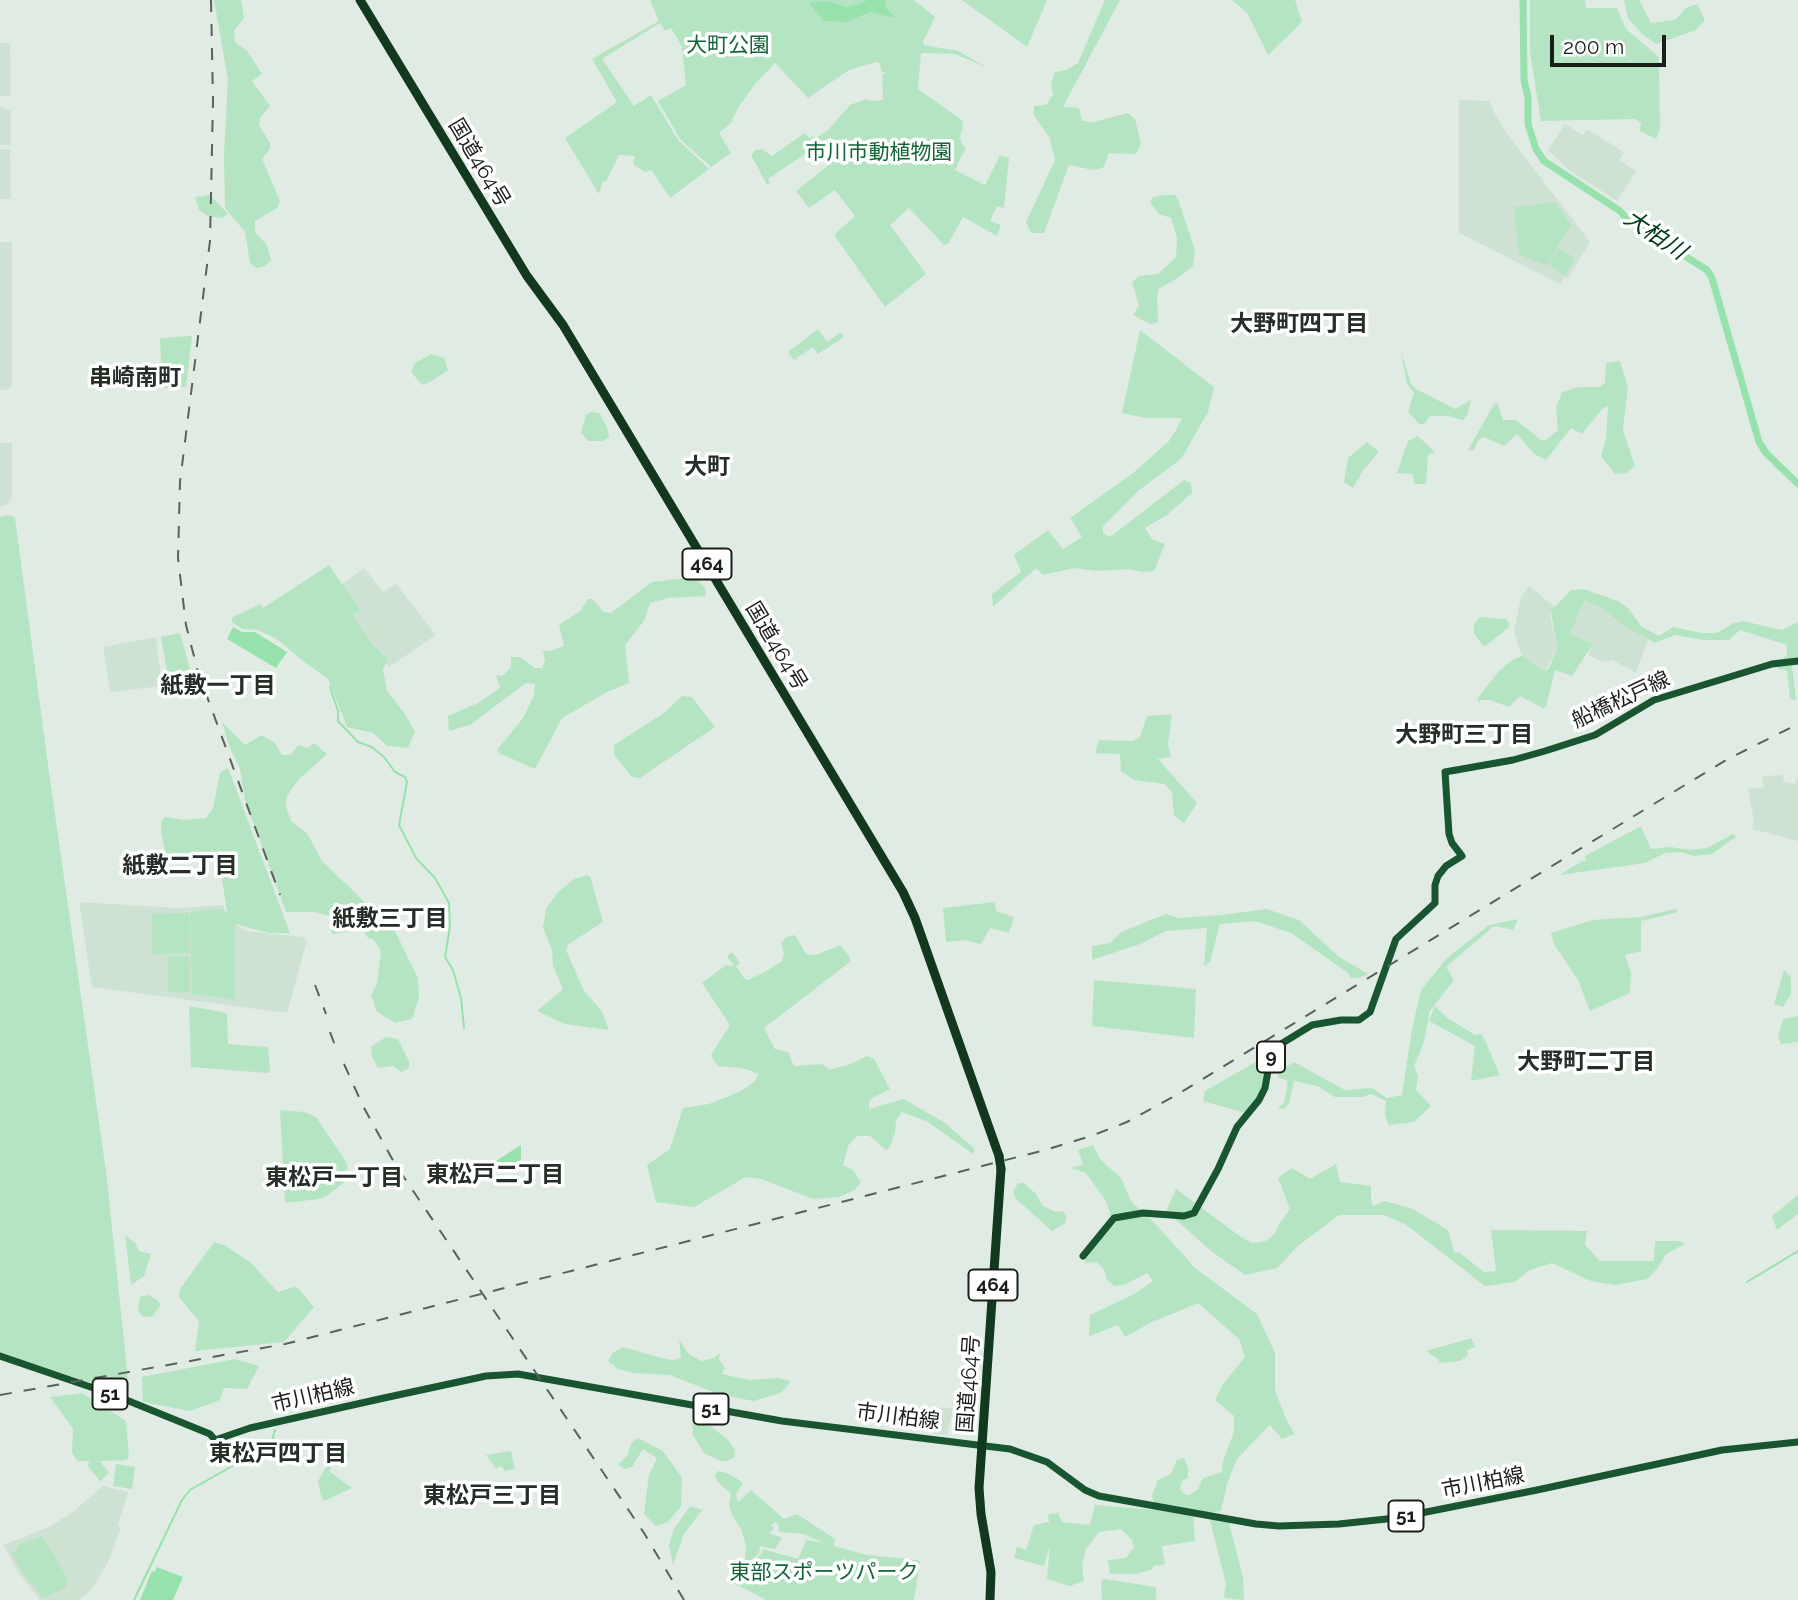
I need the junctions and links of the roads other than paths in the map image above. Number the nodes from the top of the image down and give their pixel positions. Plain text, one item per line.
1 (360, 0) edge
2 (1798, 661) edge
3 (1083, 1256) dead end
4 (0, 1356) edge
5 (1798, 1442) edge
6 (983, 1445) junction
7 (990, 1600) edge

1 - 6 highway, 国道464号 / 464, bridge
2 - 3 main road, 船橋松戸線 / 9
4 - 6 main road, 市川柏線 / 51
5 - 6 main road, 市川柏線 / 51
6 - 7 highway, 国道464号 / 464

